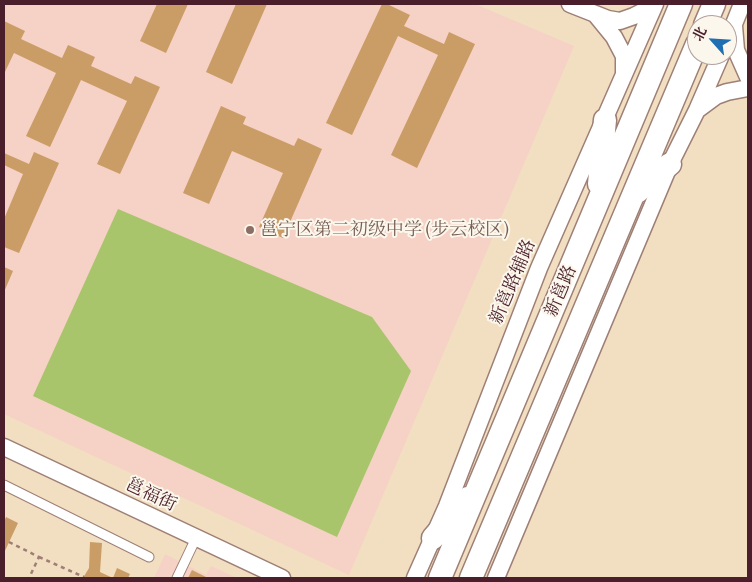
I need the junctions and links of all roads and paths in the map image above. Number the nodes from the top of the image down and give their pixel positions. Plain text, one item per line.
1 (570, 4) edge
2 (681, 4) edge
3 (742, 4) edge
4 (655, 5) edge
5 (596, 15) junction
6 (737, 16) edge
7 (737, 52) edge
8 (688, 65) edge
9 (717, 65) edge
10 (624, 76) junction
11 (748, 77) edge
12 (748, 88) edge
13 (697, 110) junction
14 (605, 120) junction
15 (670, 164) junction
16 (634, 194) junction
17 (596, 208) junction
18 (4, 447) edge
19 (4, 485) edge
20 (479, 486) junction
21 (196, 538) junction
22 (433, 538) junction
23 (9, 542) dead end
24 (149, 556) dead end
25 (39, 557) junction
26 (84, 577) edge
27 (29, 578) edge
28 (177, 578) edge
29 (282, 578) edge
30 (415, 578) edge
31 (440, 578) edge
32 (471, 578) edge
33 (496, 578) edge

1 - 5 street
2 - 17 main road, 新邕路
3 - 6 street
4 - 5 street
4 - 10 street, 新邕路辅路
5 - 10 street
7 - 11 street
8 - 16 main road, 新邕路
9 - 13 street
10 - 14 street, 新邕路辅路
12 - 13 street
13 - 15 street
14 - 17 main road
14 - 22 street, 新邕路辅路
15 - 16 main road
15 - 33 street
16 - 32 main road, 新邕路
17 - 20 main road, 新邕路
18 - 21 street, 邕福街
19 - 24 lane
20 - 22 main road
20 - 31 main road, 新邕路
21 - 28 lane
21 - 29 street, 邕福街
22 - 30 street, 新邕路辅路
23 - 25 path
25 - 26 path
25 - 27 path

